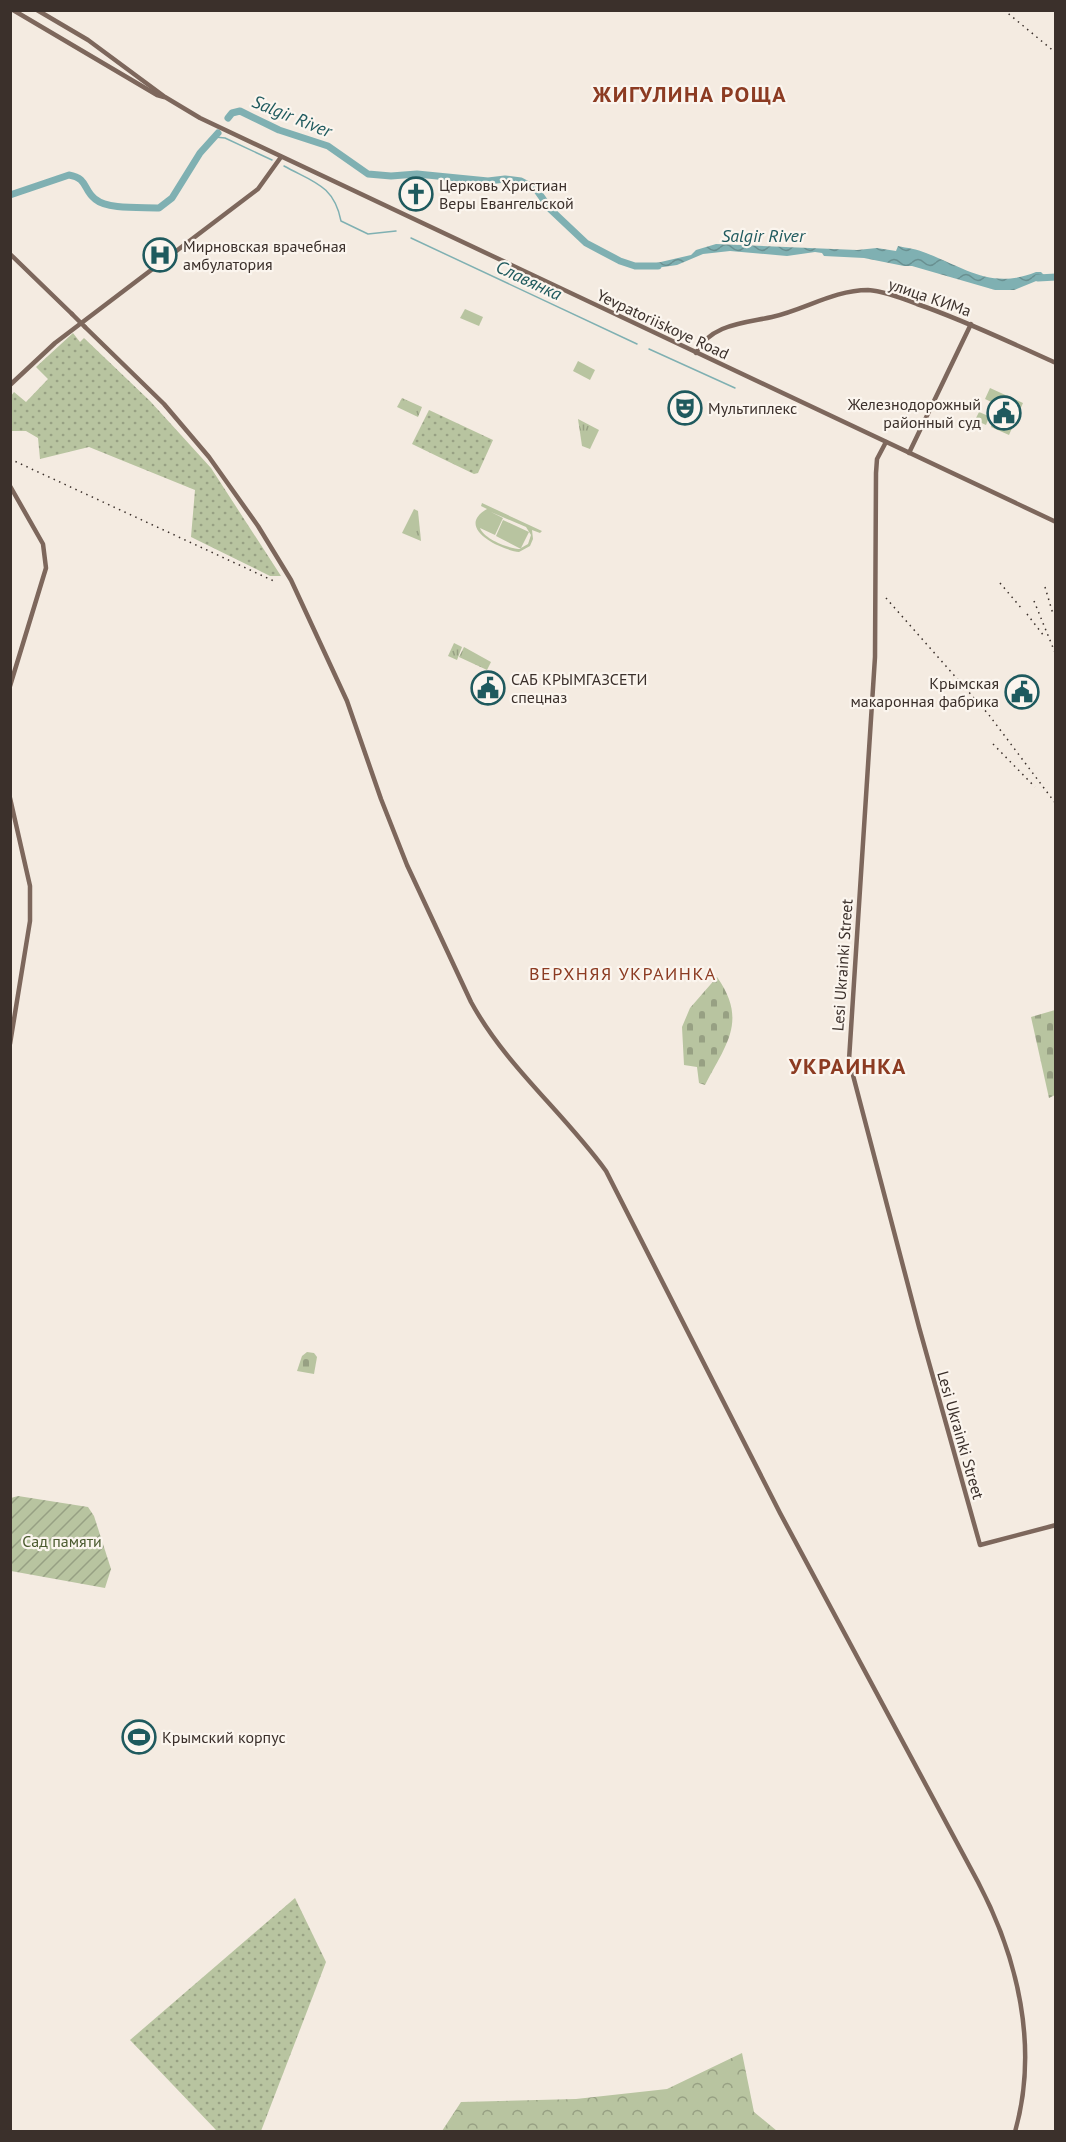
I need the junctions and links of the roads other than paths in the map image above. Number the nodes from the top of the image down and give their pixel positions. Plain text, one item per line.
1 (37, 10) edge
2 (43, 10) edge
3 (13, 11) edge
4 (88, 40) junction
5 (165, 97) junction
6 (281, 157) junction
7 (10, 254) edge
8 (971, 324) junction
9 (696, 353) junction
10 (1056, 363) edge
11 (10, 386) edge
12 (886, 442) junction
13 (909, 453) junction
14 (10, 486) edge
15 (1056, 522) edge
16 (10, 686) edge
17 (10, 798) edge
18 (10, 1044) edge
19 (1056, 1525) edge
20 (1015, 2132) edge

1 - 4 main road
2 - 4 main road
3 - 5 main road
4 - 5 main road
5 - 6 main road, Yevpatoriiskoye Road
6 - 9 main road, Yevpatoriiskoye Road
6 - 11 main road
7 - 20 main road, bridge
8 - 9 main road, улица КИМа
8 - 10 main road, улица КИМа
8 - 13 main road
9 - 12 main road, Yevpatoriiskoye Road
12 - 13 main road, Yevpatoriiskoye Road
12 - 19 main road, Lesi Ukrainki Street
13 - 15 main road, Yevpatoriiskoye Road
14 - 16 main road
17 - 18 main road

